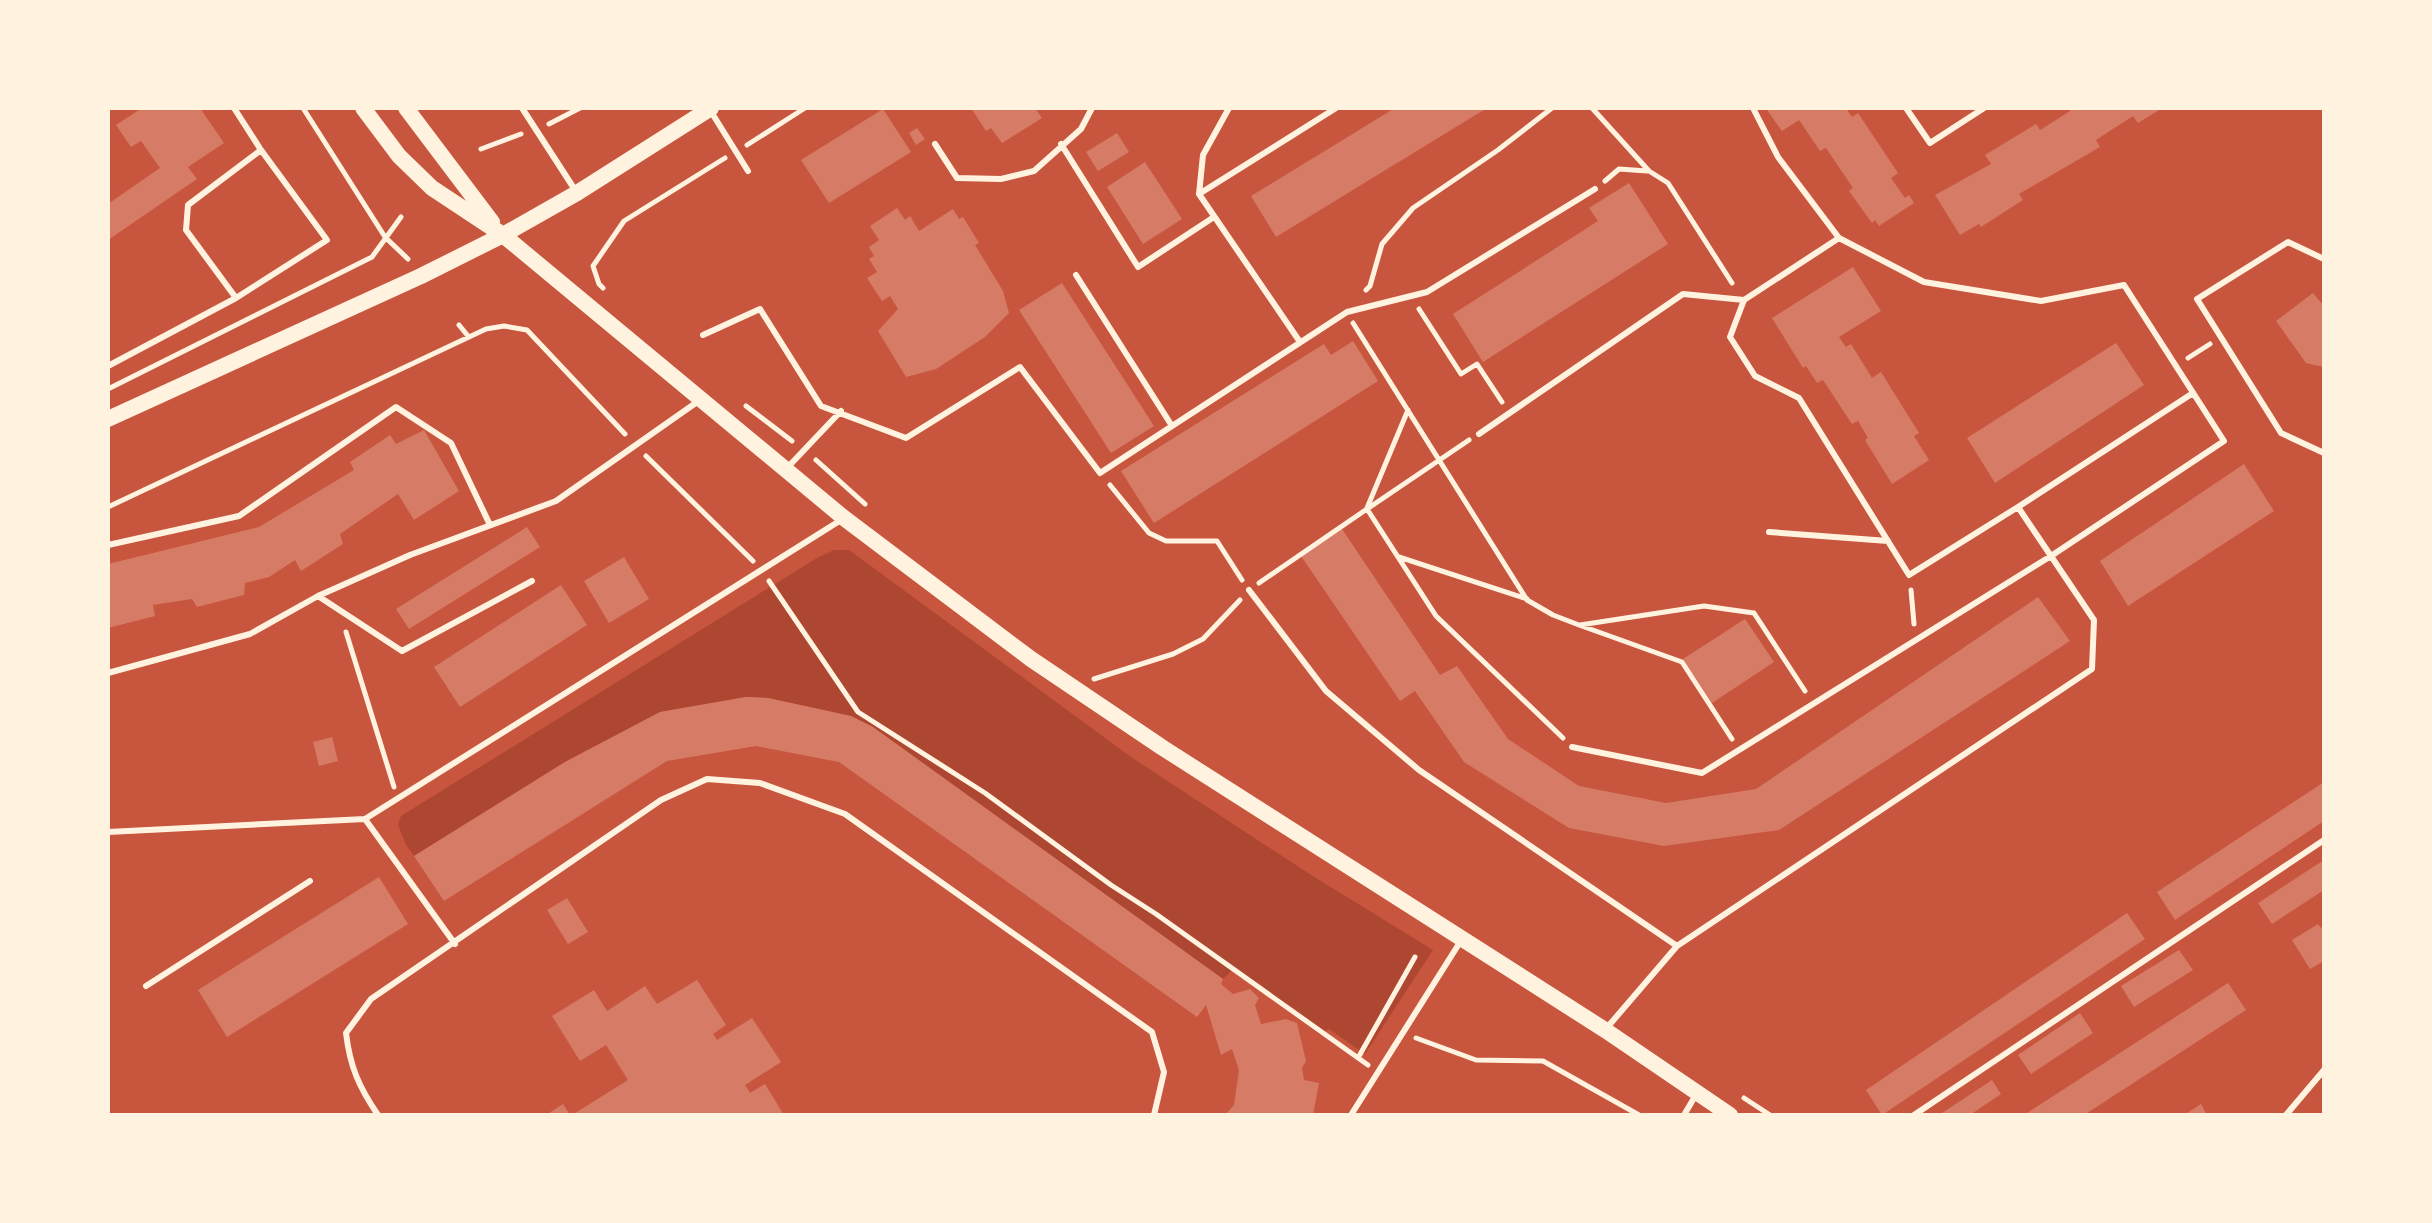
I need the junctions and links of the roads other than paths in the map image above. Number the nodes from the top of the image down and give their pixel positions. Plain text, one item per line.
1 (234, 108) edge
2 (363, 108) edge
3 (406, 108) edge
4 (522, 108) edge
5 (710, 108) edge
6 (1092, 108) edge
7 (1229, 108) edge
8 (1336, 108) edge
9 (1753, 108) edge
10 (1906, 108) edge
11 (1984, 108) edge
12 (935, 144) dead end
13 (1061, 144) junction
14 (261, 150) junction
15 (748, 171) dead end
16 (1595, 189) road end
17 (577, 193) junction
18 (1199, 194) junction
19 (1214, 217) junction
20 (503, 235) junction
21 (1839, 238) junction
22 (2324, 259) edge
23 (1076, 275) dead end
24 (236, 298) junction
25 (1744, 300) junction
26 (703, 335) dead end
27 (1300, 342) junction
28 (108, 366) edge
29 (2193, 393) junction
30 (700, 400) junction
31 (841, 411) junction
32 (108, 419) edge
33 (1172, 426) junction
34 (1479, 434) road end
35 (2324, 453) edge
36 (785, 469) junction
37 (2018, 507) junction
38 (844, 518) junction
39 (490, 525) junction
40 (1769, 532) dead end
41 (1888, 541) junction
42 (108, 545) edge
43 (2051, 556) junction
44 (532, 581) dead end
45 (1249, 590) road end
46 (318, 596) junction
47 (108, 673) edge
48 (1572, 747) road end
49 (365, 819) junction
50 (108, 832) edge
51 (2324, 840) edge
52 (310, 881) dead end
53 (1462, 938) junction
54 (455, 944) junction
55 (1677, 946) junction
56 (146, 986) dead end
57 (1605, 1030) junction
58 (2324, 1070) edge
59 (1697, 1093) junction
60 (378, 1115) edge
61 (1154, 1115) edge
62 (1351, 1115) edge
63 (1684, 1115) edge
64 (1730, 1115) edge
65 (1914, 1115) edge
66 (2286, 1115) edge

1 - 14 lane
2 - 20 main road
3 - 20 main road
4 - 17 lane
5 - 15 lane
5 - 17 main road
6 - 13 lane
7 - 18 lane
8 - 18 lane
9 - 21 lane
10 - 11 lane
12 - 13 lane
13 - 19 lane
14 - 24 lane
14 - 24 lane
16 - 27 lane
17 - 20 main road
18 - 19 lane
19 - 27 lane
20 - 30 main road
20 - 32 main road
21 - 25 lane
21 - 29 lane
22 - 35 lane
23 - 33 lane
24 - 28 lane
25 - 34 lane
25 - 41 lane
26 - 31 lane
27 - 33 lane
29 - 37 lane
29 - 43 lane
30 - 36 main road
30 - 39 lane
31 - 33 lane
31 - 36 lane
36 - 38 main road
37 - 41 lane
37 - 43 lane
38 - 49 lane
38 - 53 main road
39 - 42 lane
39 - 46 lane
40 - 41 lane
43 - 48 lane
43 - 55 lane
44 - 46 lane
45 - 55 lane
46 - 47 lane
49 - 50 lane
49 - 54 lane
51 - 65 lane
52 - 56 lane
53 - 57 main road
53 - 62 lane
54 - 60 lane
54 - 61 lane
55 - 57 lane
57 - 59 main road
58 - 66 lane
59 - 63 lane
59 - 64 main road

